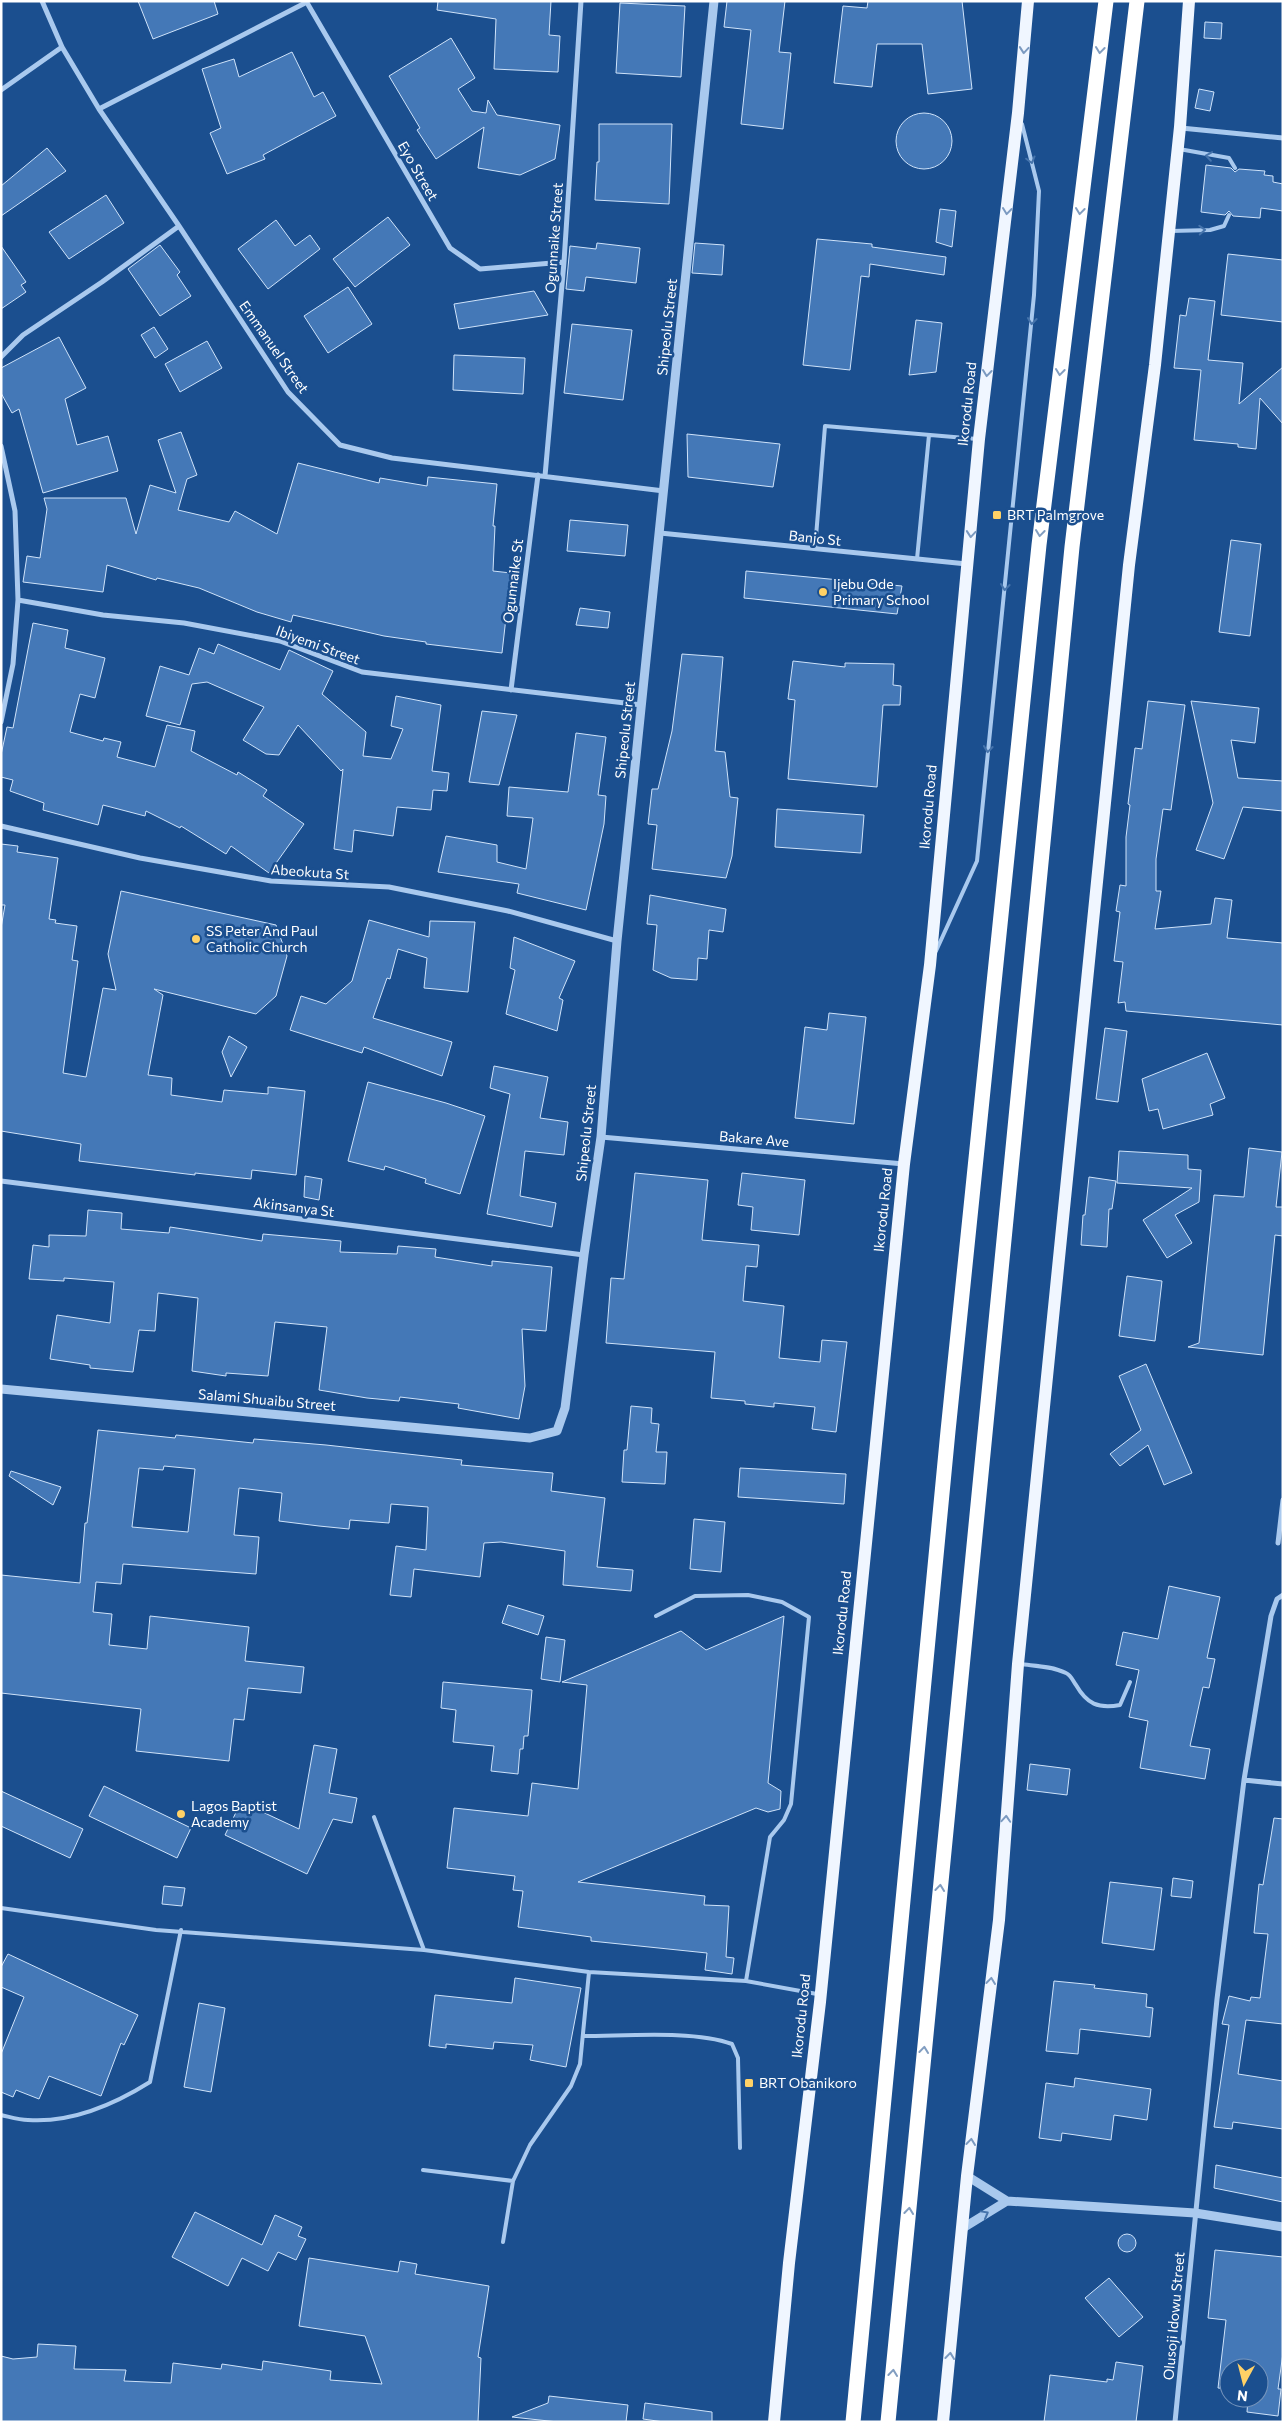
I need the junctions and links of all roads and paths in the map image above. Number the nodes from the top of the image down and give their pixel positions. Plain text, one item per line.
1 (42, 1) edge
2 (581, 1) edge
3 (714, 1) edge
4 (1028, 1) edge
5 (1106, 1) edge
6 (1137, 1) edge
7 (1189, 1) edge
8 (306, 2) edge
9 (62, 47) junction
10 (1, 90) edge
11 (99, 109) junction
12 (1018, 113) junction
13 (1180, 128) junction
14 (1283, 138) edge
15 (1177, 149) junction
16 (1235, 168) dead end
17 (1228, 215) dead end
18 (179, 226) junction
19 (1169, 231) junction
20 (564, 262) junction
21 (1, 357) edge
22 (929, 435) junction
23 (979, 439) junction
24 (1, 446) edge
25 (538, 476) junction
26 (545, 476) junction
27 (664, 491) junction
28 (660, 533) junction
29 (815, 549) junction
30 (917, 560) junction
31 (968, 564) junction
32 (18, 600) junction
33 (511, 690) junction
34 (642, 706) junction
35 (1, 722) edge
36 (1, 826) edge
37 (617, 941) junction
38 (930, 965) junction
39 (602, 1137) junction
40 (904, 1164) junction
41 (1, 1181) edge
42 (584, 1255) junction
43 (1, 1389) edge
44 (530, 1438) joint
45 (1283, 1500) edge
46 (1278, 1543) dead end
47 (1283, 1595) edge
48 (656, 1616) dead end
49 (1018, 1664) junction
50 (1130, 1682) dead end
51 (1244, 1780) junction
52 (1283, 1784) edge
53 (374, 1817) dead end
54 (1, 1908) edge
55 (181, 1930) junction
56 (424, 1950) junction
57 (589, 1972) junction
58 (746, 1981) junction
59 (820, 1994) junction
60 (583, 2036) junction
61 (1, 2115) edge
62 (740, 2148) dead end
63 (423, 2170) dead end
64 (967, 2176) junction
65 (514, 2181) junction
66 (1007, 2201) junction
67 (1195, 2213) junction
68 (1283, 2227) edge
69 (963, 2228) junction
70 (503, 2242) dead end
71 (774, 2422) edge
72 (853, 2422) edge
73 (888, 2422) edge
74 (943, 2422) edge
75 (1175, 2422) edge

1 - 9 street, Emmanuel Street
2 - 20 street, Ogunnaike Street
3 - 27 street, Shipeolu Street
4 -> 12 main road, Ikorodu Road
5 -> 72 highway
73 -> 6 highway
7 - 13 main road
8 - 11 street
8 - 20 street, Eyo Street
9 - 10 street
9 - 11 street, Emmanuel Street
11 - 18 street, Emmanuel Street
12 -> 23 main road, Ikorodu Road
12 -> 38 lane
13 - 14 street
13 - 15 main road
16 -> 15 lane
15 - 19 main road
19 -> 17 lane
18 - 21 street
18 - 25 street, Emmanuel Street
19 - 49 main road
20 - 26 street, Ogunnaike Street
22 - 23 lane
22 - 29 lane
22 - 30 lane
23 -> 31 main road, Ikorodu Road
24 - 32 street
25 - 26 street, Emmanuel Street
25 - 33 street, Ogunnaike St
26 - 27 street, Emmanuel Street
27 - 28 street, Shipeolu Street
28 - 29 street, Banjo St
28 - 34 street, Shipeolu Street
29 - 30 street, Banjo St
30 - 31 street, Banjo St
31 - 38 main road, Ikorodu Road
32 - 33 street, Ibiyemi Street
32 - 35 street
33 - 34 street, Ibiyemi Street
34 - 37 street, Shipeolu Street
36 - 37 street, Abeokuta St
37 - 39 street, Shipeolu Street
38 - 40 main road, Ikorodu Road
39 - 40 street, Bakare Ave
39 - 42 street, Shipeolu Street
40 - 59 main road, Ikorodu Road
41 - 42 street, Akinsanya St
42 - 44 street, Shipeolu Street
43 - 44 street, Salami Shuaibu Street
45 - 46 street
47 - 51 street, Olusoji Idowu Street
48 - 58 lane
49 - 50 lane
64 -> 49 main road
51 - 52 street
51 - 67 street, Olusoji Idowu Street
53 - 56 lane
54 - 55 lane
55 - 56 lane
55 - 61 lane
56 - 57 lane
57 - 58 lane
57 - 60 lane
58 - 59 lane
59 - 71 main road, Ikorodu Road
60 - 62 lane
60 - 65 lane
63 - 65 lane
64 - 66 street
64 - 69 main road
65 - 70 lane
66 - 67 street
69 -> 66 street
67 - 68 street
67 - 75 street, Olusoji Idowu Street
74 -> 69 main road

